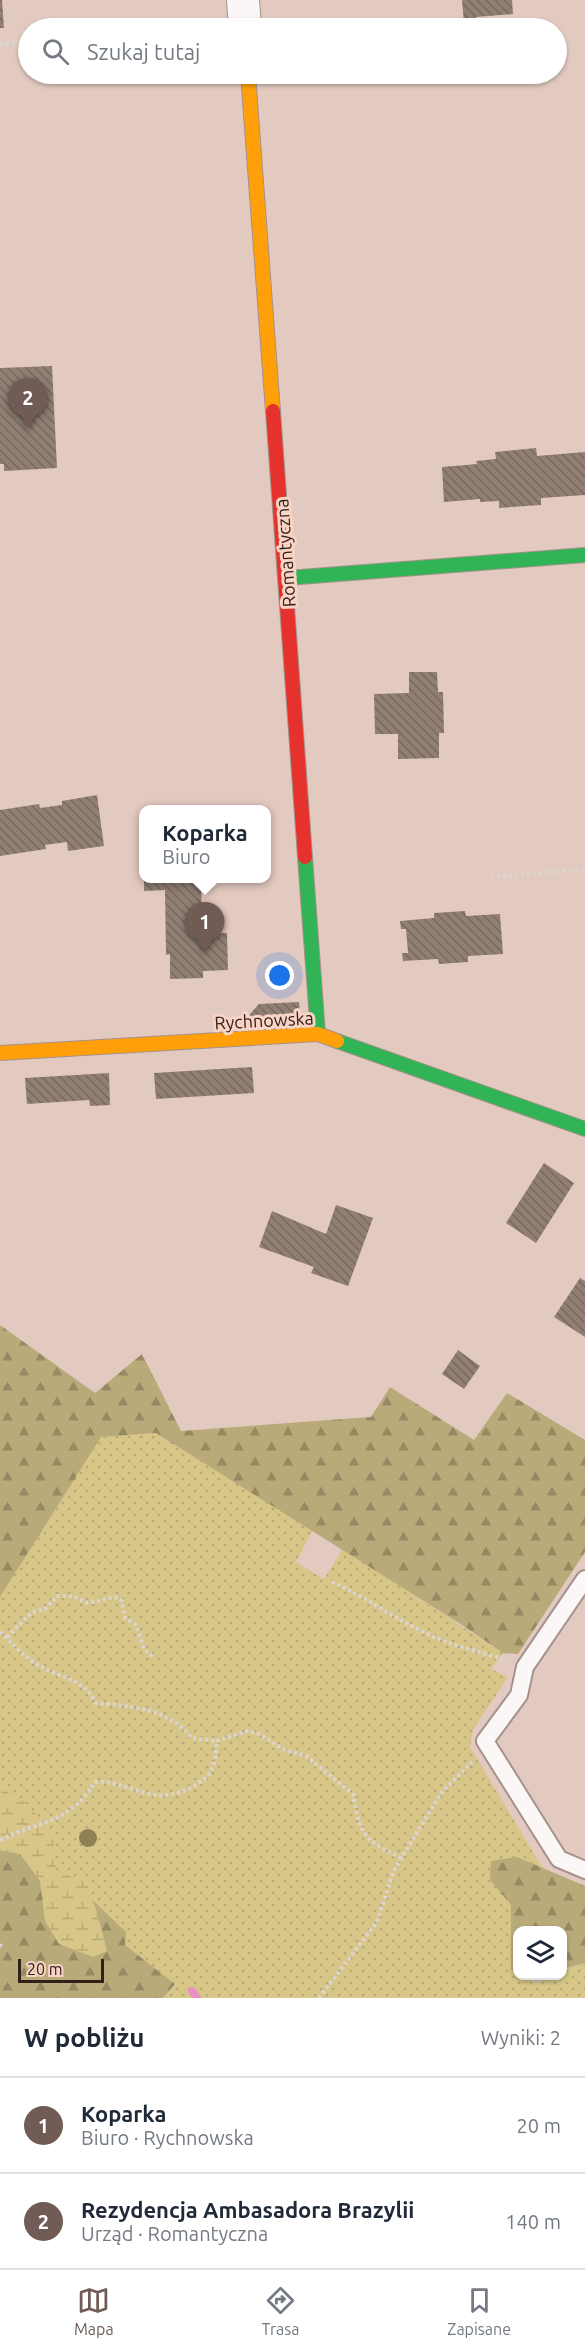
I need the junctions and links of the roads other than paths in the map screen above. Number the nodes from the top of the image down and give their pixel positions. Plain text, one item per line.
1 (243, 0) edge
2 (244, 18) edge
3 (249, 84) edge
4 (585, 555) edge
5 (287, 578) junction
6 (318, 1034) junction
7 (0, 1053) edge
8 (585, 1129) edge
9 (585, 1578) edge
10 (585, 1870) edge

1 - 2 street
3 - 5 street, Romantyczna
4 - 5 street
5 - 6 street, Romantyczna
6 - 7 street, Rychnowska
6 - 8 street, Rychnowska
9 - 10 lane

